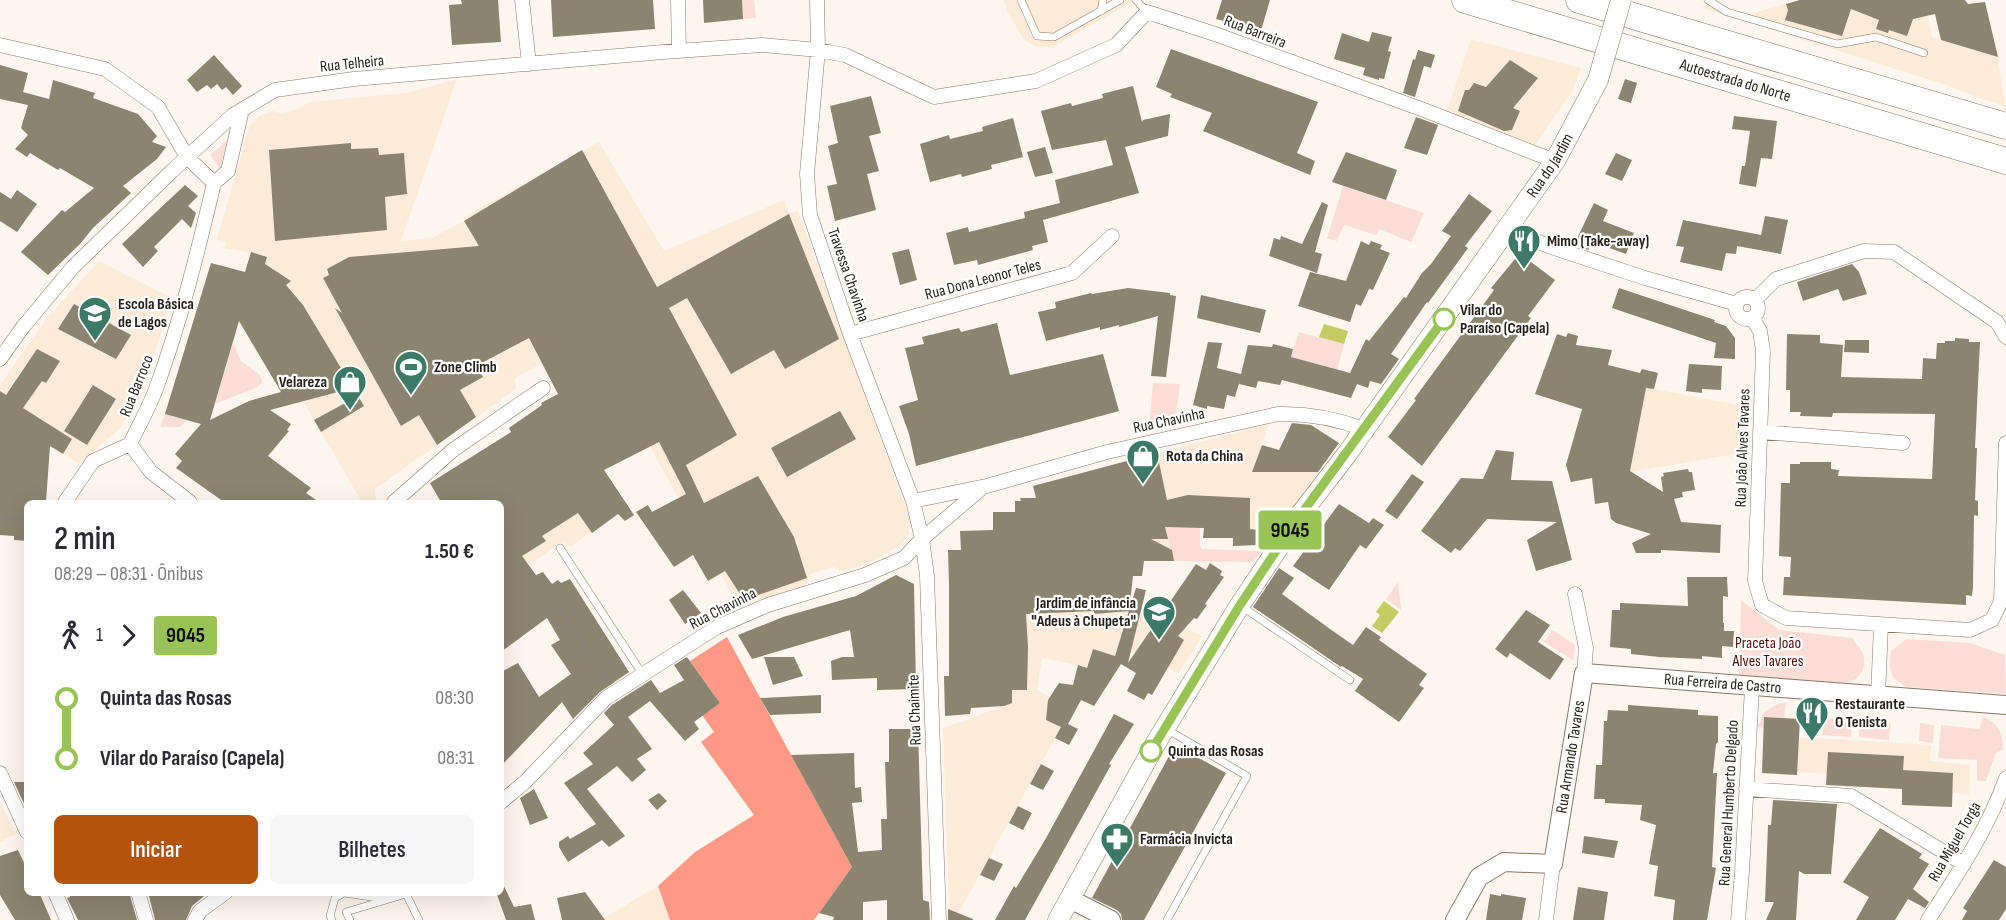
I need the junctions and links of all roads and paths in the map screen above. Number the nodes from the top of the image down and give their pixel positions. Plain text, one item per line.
1 (522, 0) edge
2 (678, 0) edge
3 (817, 0) edge
4 (1021, 0) edge
5 (1102, 0) edge
6 (1120, 0) edge
7 (1136, 0) edge
8 (1465, 0) edge
9 (1579, 0) edge
10 (1621, 0) edge
11 (1708, 0) edge
12 (1101, 11) junction
13 (1148, 12) junction
14 (0, 45) edge
15 (818, 50) junction
16 (679, 51) junction
17 (1924, 53) dead end
18 (529, 64) junction
19 (242, 110) junction
20 (2006, 126) edge
21 (187, 157) junction
22 (1556, 161) junction
23 (2006, 161) edge
24 (214, 183) junction
25 (1512, 224) junction
26 (1113, 236) dead end
27 (1755, 300) junction
28 (1737, 304) junction
29 (1752, 318) junction
30 (850, 334) junction
31 (2004, 334) edge
32 (0, 359) edge
33 (543, 388) dead end
34 (1364, 429) junction
35 (1761, 432) junction
36 (1903, 443) dead end
37 (2006, 443) edge
38 (130, 444) junction
39 (983, 486) junction
40 (66, 500) edge
41 (187, 500) edge
42 (396, 500) edge
43 (913, 501) junction
44 (0, 517) edge
45 (24, 519) edge
46 (922, 539) junction
47 (560, 549) dead end
48 (532, 590) dead end
49 (1575, 594) dead end
50 (1240, 605) junction
51 (1881, 625) junction
52 (1584, 674) junction
53 (643, 675) junction
54 (1350, 680) dead end
55 (1752, 687) junction
56 (613, 694) junction
57 (1878, 696) junction
58 (2006, 705) edge
59 (1164, 728) junction
60 (0, 773) edge
61 (2006, 778) edge
62 (1746, 789) junction
63 (504, 800) edge
64 (24, 825) edge
65 (1553, 864) junction
66 (1964, 864) junction
67 (57, 896) edge
68 (139, 896) edge
69 (221, 896) edge
70 (339, 896) edge
71 (366, 896) edge
72 (399, 896) edge
73 (407, 896) edge
74 (389, 899) junction
75 (1070, 899) junction
76 (67, 920) edge
77 (146, 920) edge
78 (195, 920) edge
79 (332, 920) edge
80 (350, 920) edge
81 (419, 920) edge
82 (939, 920) edge
83 (1058, 920) edge
84 (1111, 920) edge
85 (1167, 920) edge
86 (1455, 920) edge
87 (1545, 920) edge
88 (1738, 920) edge
89 (1928, 920) edge

1 - 18 street
2 - 16 street
3 - 15 street, Travessa Chavinha
4 - 12 lane
5 - 12 lane
6 - 12 lane
7 - 13 lane
8 - 23 highway, Autoestrada do Norte
9 - 20 highway, Autoestrada do Norte
10 - 22 main road, Rua do Jardim, bridge
11 - 17 lane
13 - 15 street
13 - 22 street, Rua Barreira
14 - 21 street
15 - 16 street, Rua Telheira
15 - 30 street, Travessa Chavinha
16 - 18 street, Rua Telheira
18 - 19 street, Rua Telheira
19 - 21 street, Rua Telheira
19 - 24 street, Rua Barroco
21 - 24 street
21 - 32 street, Rua Telheira
22 - 25 main road, Rua do Jardim
24 - 38 street, Rua Barroco
25 - 28 street
25 - 34 main road, Rua do Jardim
26 - 30 street, Rua Dona Leonor Teles
27 - 28 street
27 - 29 street
27 - 31 street
28 - 29 street
29 - 35 street, Rua João Alves Tavares
30 - 43 street, Travessa Chavinha
33 - 42 street
34 - 39 street, Rua Chavinha
34 - 50 main road, Rua do Jardim
35 - 36 street
35 - 51 street, Rua João Alves Tavares
37 - 51 street
38 - 40 street
38 - 41 street
39 - 43 street, Rua Chavinha
39 - 46 street, Rua Chavinha
43 - 46 street, Rua Chaimite
44 - 45 path
46 - 53 street, Rua Chavinha
46 - 82 street, Rua Chaimite
47 - 53 lane
48 - 56 path
49 - 52 street, Rua Armando Tavares
50 - 54 lane
50 - 59 main road, Rua do Jardim
51 - 57 street
52 - 55 street, Rua Ferreira de Castro
52 - 65 street, Rua Armando Tavares
53 - 56 street, Rua Chavinha
55 - 57 street, Rua Ferreira de Castro
55 - 62 street, Rua General Humberto Delgado
56 - 63 street, Rua Chavinha
57 - 58 street, Rua Ferreira de Castro
59 - 75 main road, Rua do Jardim
59 - 85 lane
60 - 64 street
61 - 66 street, Rua Miguel Torga
62 - 66 street
62 - 88 street, Rua General Humberto Delgado
65 - 86 street
65 - 87 street, Rua Armando Tavares
66 - 89 street, Rua Miguel Torga
67 - 76 street
68 - 77 street
69 - 78 street
70 - 79 lane
71 - 74 lane
72 - 74 lane
73 - 81 lane
74 - 80 lane
75 - 83 main road, Rua do Jardim
75 - 84 street

